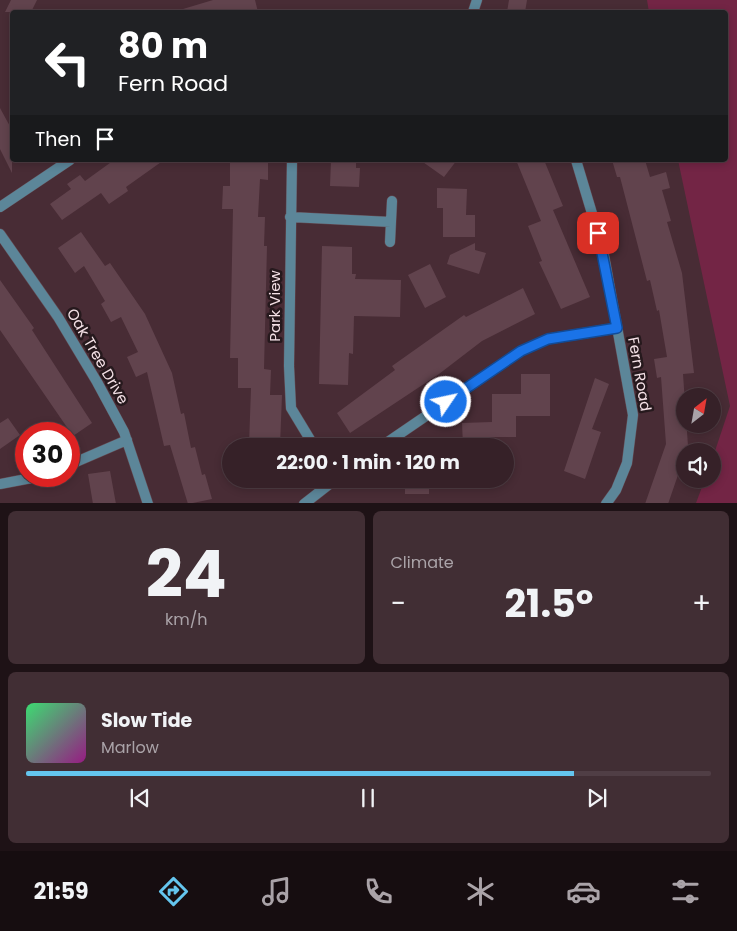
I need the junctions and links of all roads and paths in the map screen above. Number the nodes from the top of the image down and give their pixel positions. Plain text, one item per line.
1 (67, 162) edge
2 (292, 162) edge
3 (577, 162) edge
4 (392, 201) dead end
5 (0, 207) edge
6 (290, 217) junction
7 (391, 222) junction
8 (0, 234) edge
9 (390, 242) dead end
10 (617, 328) junction
11 (309, 438) edge
12 (394, 438) edge
13 (127, 440) junction
14 (80, 460) edge
15 (15, 481) edge
16 (0, 484) edge
17 (324, 488) edge
18 (148, 503) edge
19 (305, 503) edge
20 (607, 503) edge

1 - 5 street
2 - 6 street, Park View
3 - 10 street, Fern Road
4 - 7 street
6 - 7 street
6 - 11 street, Park View
7 - 9 street
8 - 13 street, Oak Tree Drive
10 - 12 street
10 - 20 street, Fern Road
13 - 14 street
13 - 18 street, Oak Tree Drive
15 - 16 street
17 - 19 street

